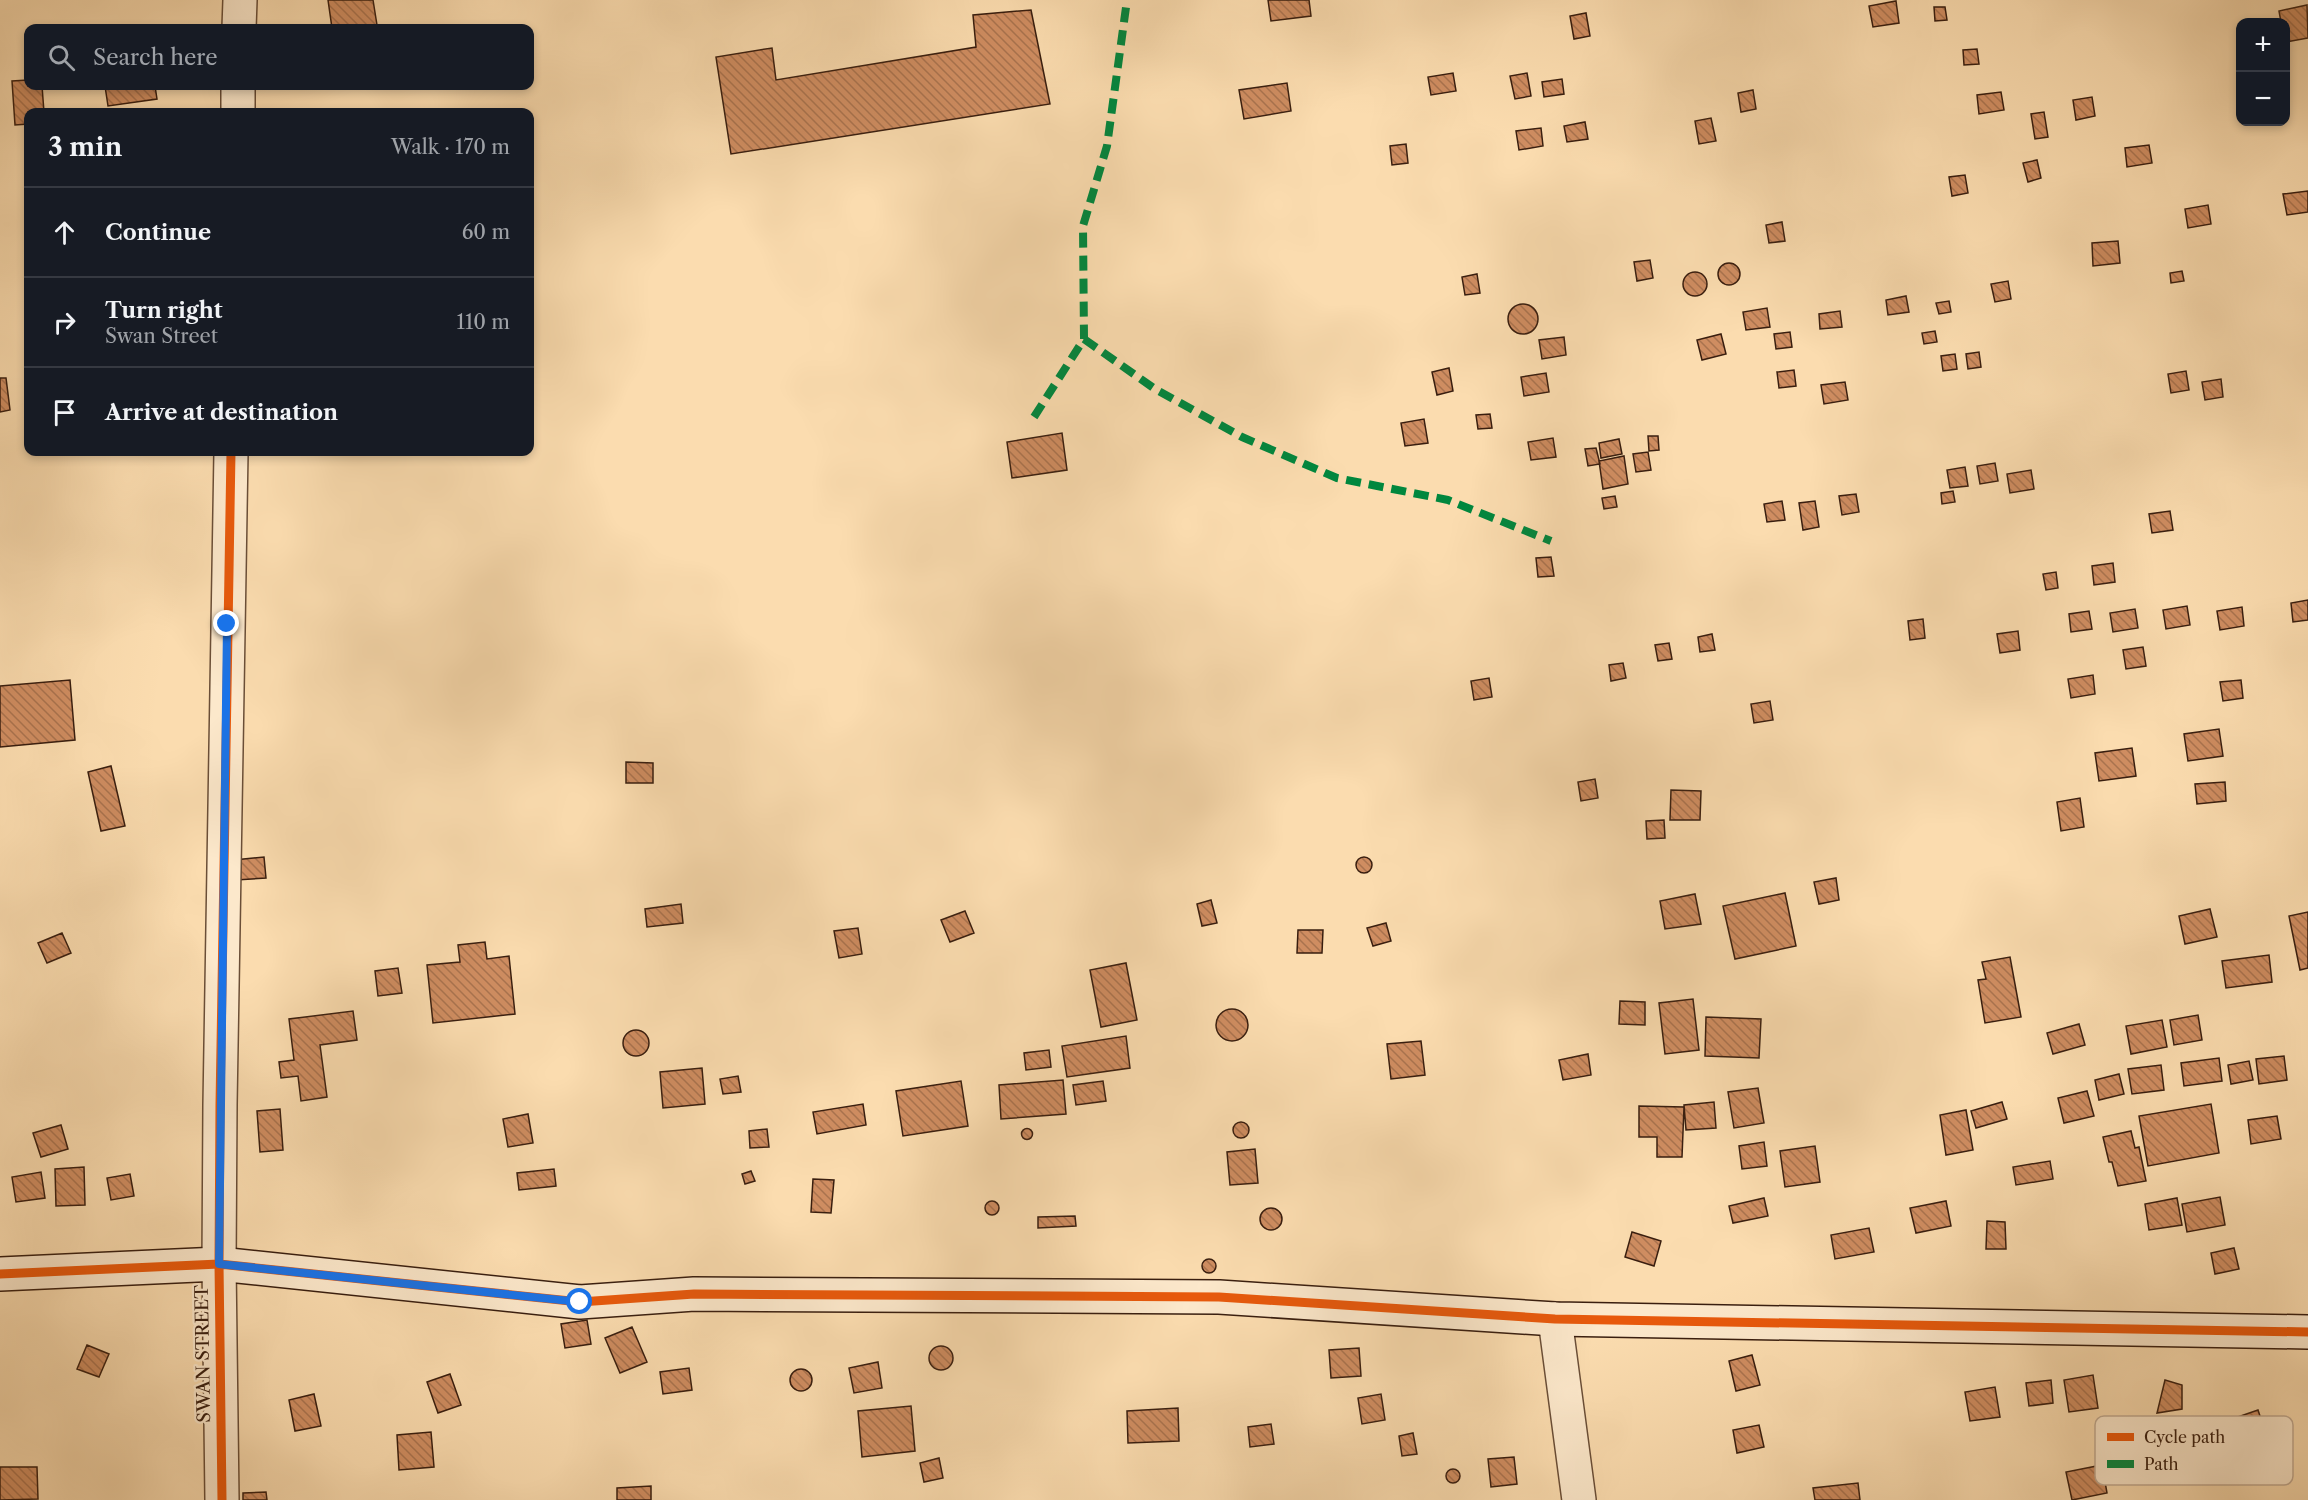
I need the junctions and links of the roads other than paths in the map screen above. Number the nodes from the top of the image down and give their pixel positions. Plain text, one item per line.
1 (240, 0) edge
2 (239, 24) edge
3 (238, 90) edge
4 (238, 108) edge
5 (231, 456) edge
6 (219, 1264) junction
7 (0, 1274) edge
8 (1555, 1319) junction
9 (2308, 1332) edge
10 (222, 1500) edge
11 (1579, 1500) edge

1 - 2 street
3 - 4 street
5 - 6 street, SWAN STREET
6 - 7 street
6 - 8 street
6 - 10 street, SWAN STREET
8 - 9 street
8 - 11 street

